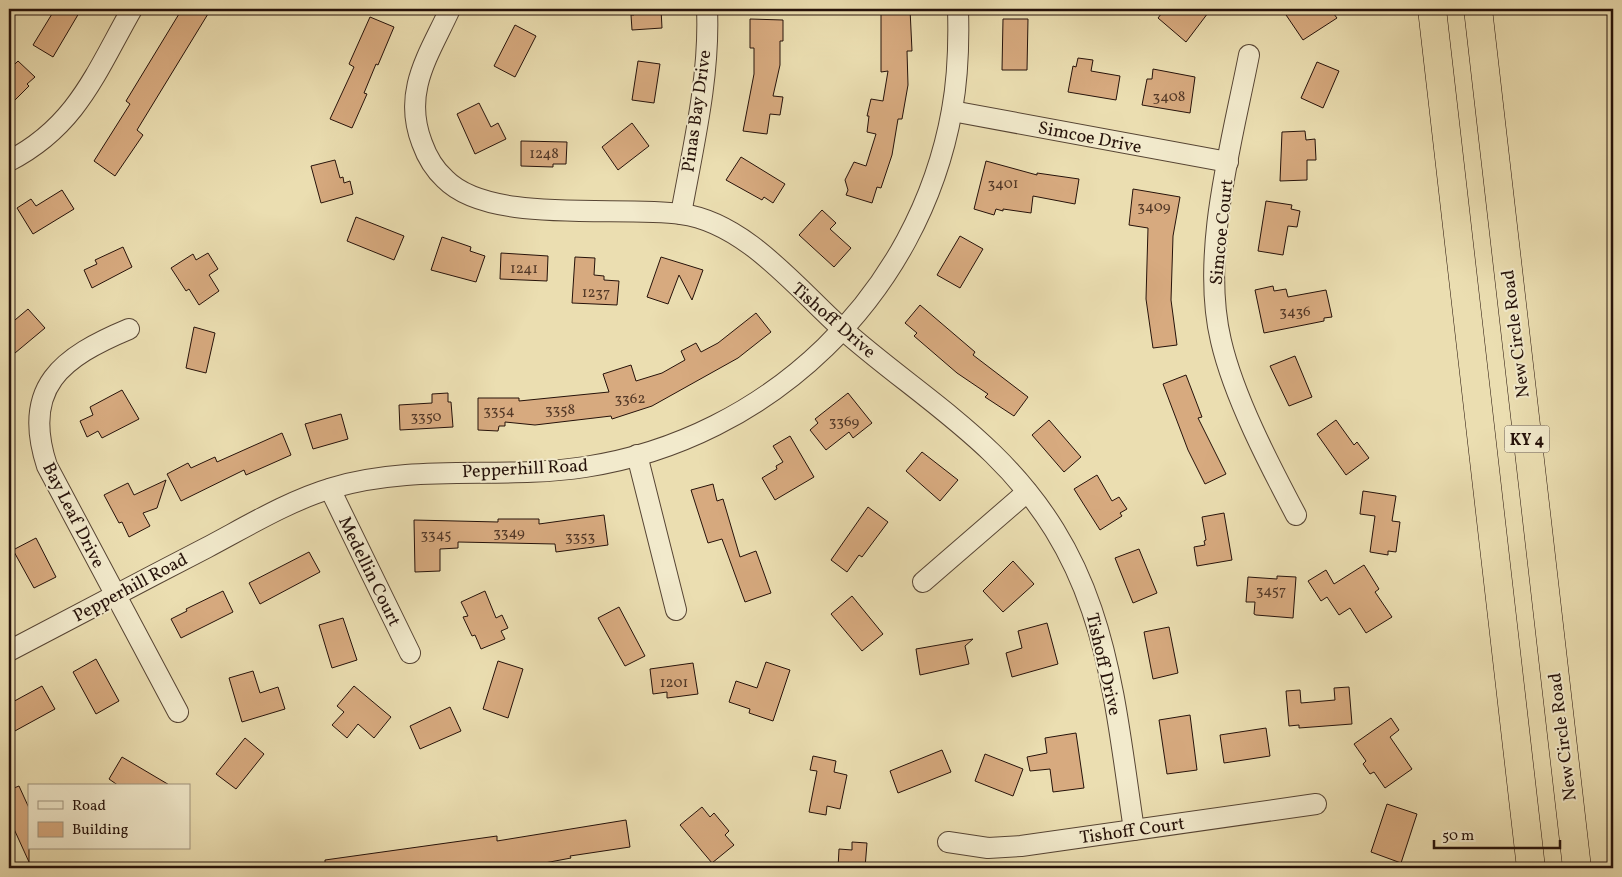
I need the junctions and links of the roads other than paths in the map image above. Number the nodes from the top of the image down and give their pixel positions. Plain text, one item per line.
1 (132, 9) edge
2 (450, 9) edge
3 (707, 9) edge
4 (958, 9) edge
5 (1432, 9) edge
6 (1478, 9) edge
7 (1249, 56) dead end
8 (952, 111) junction
9 (9, 161) edge
10 (1228, 162) junction
11 (680, 214) junction
12 (128, 329) dead end
13 (844, 330) junction
14 (637, 455) junction
15 (330, 489) junction
16 (1027, 492) junction
17 (1296, 515) dead end
18 (923, 582) dead end
19 (114, 596) junction
20 (676, 610) dead end
21 (1550, 636) junction
22 (9, 651) edge
23 (410, 653) dead end
24 (178, 712) dead end
25 (1316, 804) dead end
26 (1134, 830) junction
27 (948, 842) dead end
28 (1531, 868) edge
29 (1577, 868) edge
30 (1586, 868) edge

1 - 9 street
2 - 11 street, Tishoff Drive
3 - 11 street, Pinas Bay Drive
4 - 8 street, Pepperhill Road
5 - 28 highway, KY 4
6 - 21 highway, New Circle Road / KY 4
7 - 10 street, Simcoe Court
8 - 10 street, Simcoe Drive
8 - 13 street, Pepperhill Road
10 - 17 street, Simcoe Court
11 - 13 street, Tishoff Drive
12 - 19 street, Bay Leaf Drive
13 - 14 street, Pepperhill Road
13 - 16 street, Tishoff Drive
14 - 15 street, Pepperhill Road
14 - 20 street
15 - 19 street, Pepperhill Road
15 - 23 street, Medellin Court
16 - 18 street
16 - 26 street, Tishoff Drive
19 - 22 street, Pepperhill Road
19 - 24 street, Bay Leaf Drive
21 - 29 highway, New Circle Road / KY 4
21 - 30 highway
25 - 26 street, Tishoff Court
26 - 27 street, Tishoff Court

